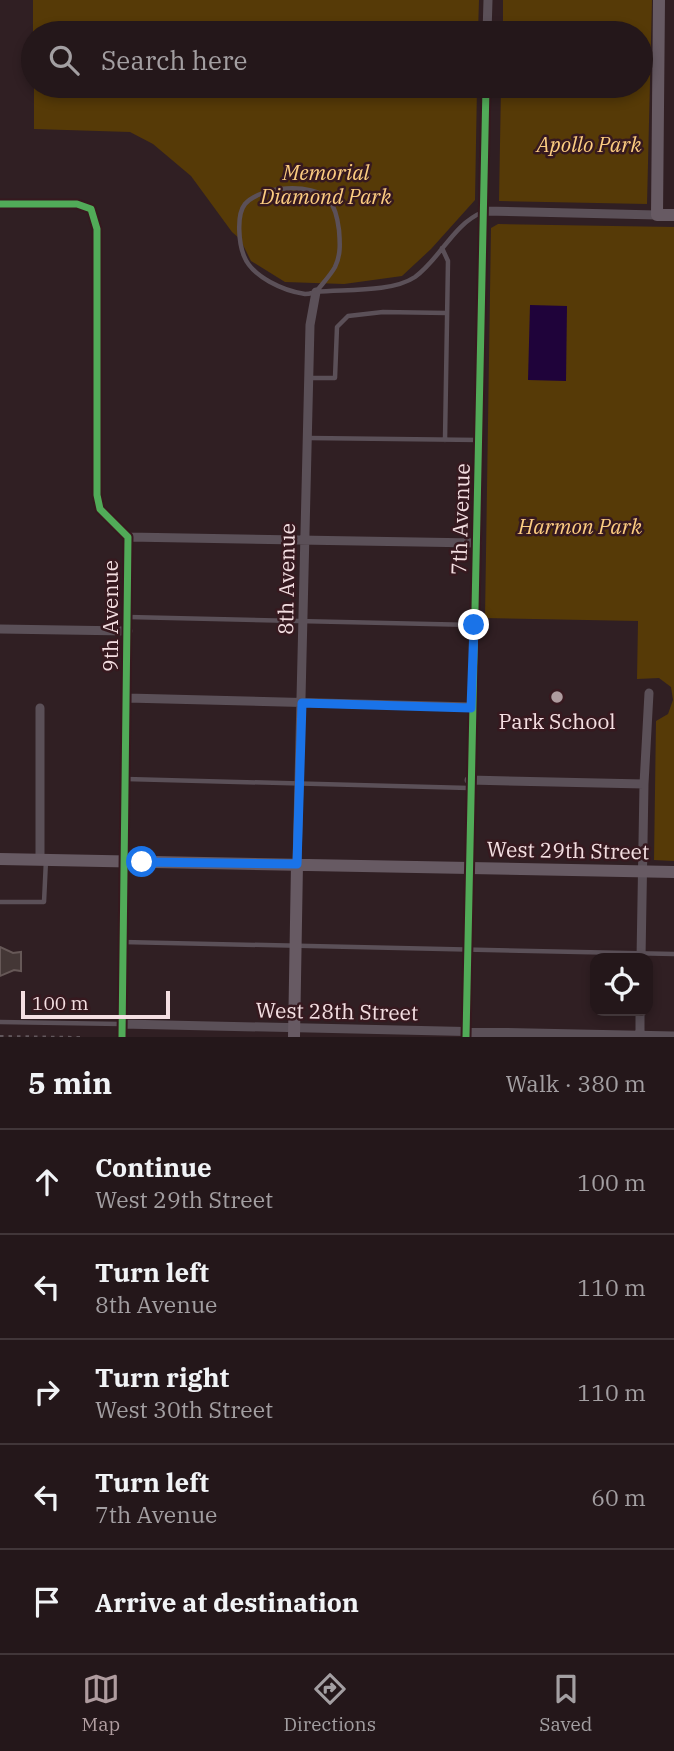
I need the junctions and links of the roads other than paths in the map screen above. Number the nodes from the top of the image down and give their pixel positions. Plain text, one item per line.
1 (488, 0) edge
2 (659, 0) edge
3 (487, 21) edge
4 (486, 98) edge
5 (0, 204) edge
6 (484, 211) junction
7 (657, 215) junction
8 (674, 215) edge
9 (442, 248) junction
10 (316, 292) junction
11 (447, 313) junction
12 (309, 378) junction
13 (308, 438) junction
14 (445, 440) junction
15 (480, 440) junction
16 (128, 537) junction
17 (306, 540) junction
18 (477, 542) junction
19 (128, 617) junction
20 (304, 621) junction
21 (474, 625) junction
22 (0, 629) edge
23 (128, 631) junction
24 (649, 692) dead end
25 (127, 698) junction
26 (302, 703) junction
27 (40, 708) dead end
28 (471, 708) junction
29 (126, 779) junction
30 (299, 783) junction
31 (469, 784) junction
32 (644, 784) junction
33 (0, 859) edge
34 (43, 859) junction
35 (125, 861) junction
36 (297, 864) junction
37 (469, 868) junction
38 (643, 871) junction
39 (674, 872) edge
40 (0, 902) edge
41 (123, 942) junction
42 (295, 945) junction
43 (467, 950) junction
44 (641, 953) edge
45 (590, 954) edge
46 (674, 954) edge
47 (653, 955) edge
48 (640, 1016) edge
49 (0, 1022) edge
50 (122, 1024) junction
51 (294, 1032) edge
52 (466, 1034) edge
53 (674, 1035) edge
54 (640, 1036) edge
55 (122, 1037) edge

1 - 3 street
2 - 7 street
4 - 6 street, 7th Avenue
5 - 16 street, 9th Avenue
6 - 7 street
6 - 9 lane
6 - 15 street, 7th Avenue
7 - 8 street
9 - 10 lane
9 - 11 lane
10 - 10 lane
10 - 12 street, 8th Avenue
11 - 12 lane
11 - 14 lane
12 - 13 street, 8th Avenue
13 - 14 lane
13 - 17 street, 8th Avenue
14 - 15 lane
15 - 18 street, 7th Avenue
16 - 17 street
16 - 19 street, 9th Avenue
17 - 18 street
17 - 20 street, 8th Avenue
18 - 21 street, 7th Avenue
19 - 20 lane
19 - 23 street, 9th Avenue
20 - 21 lane
20 - 26 street, 8th Avenue
21 - 28 street, 7th Avenue
22 - 23 street
23 - 25 street, 9th Avenue
24 - 32 street
25 - 26 street
25 - 29 street, 9th Avenue
26 - 28 street
26 - 30 street, 8th Avenue
27 - 34 street
28 - 31 street, 7th Avenue
29 - 30 lane
29 - 35 street, 9th Avenue
30 - 31 lane
30 - 36 street, 8th Avenue
31 - 32 street
31 - 37 street, 7th Avenue
32 - 38 street
33 - 34 street, West 29th Street
34 - 35 street, West 29th Street
34 - 40 lane
35 - 36 street, West 29th Street
35 - 41 street, 9th Avenue
36 - 37 street, West 29th Street
36 - 42 street, 8th Avenue
37 - 38 street, West 29th Street
37 - 43 street, 7th Avenue
38 - 39 street, West 29th Street
38 - 44 street
41 - 42 lane
41 - 50 street, 9th Avenue
42 - 43 lane
42 - 51 street, 8th Avenue
43 - 45 lane
43 - 52 street, 7th Avenue
46 - 47 lane
48 - 54 street
49 - 50 lane, West 28th Street
50 - 51 street, West 28th Street
50 - 55 street, 9th Avenue
51 - 52 street, West 28th Street
52 - 54 street, West 28th Street
53 - 54 street, West 28th Street

